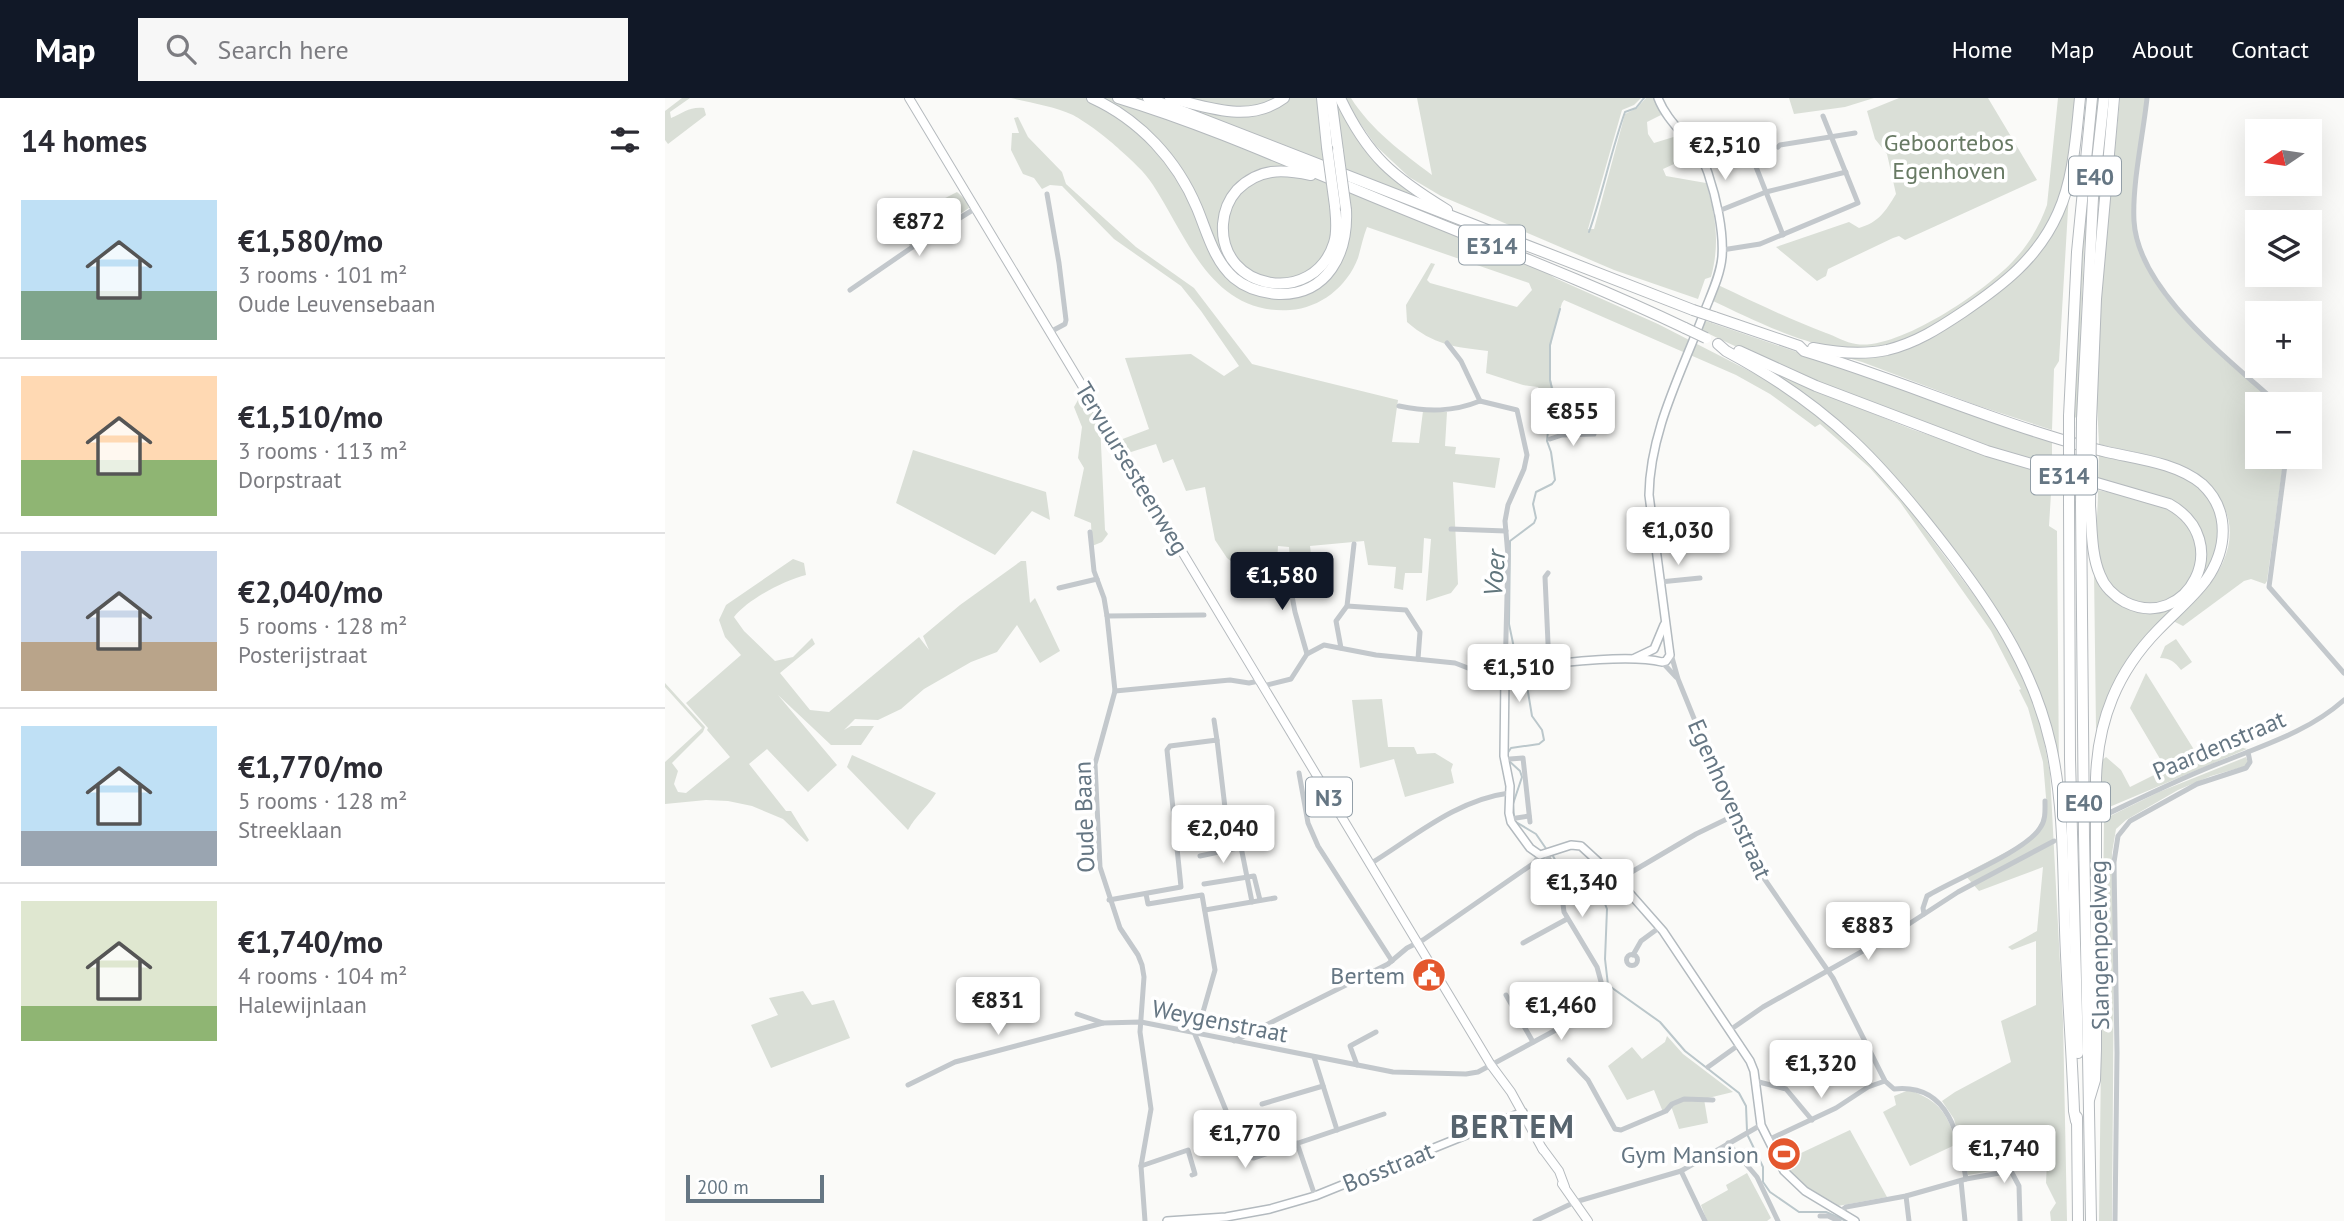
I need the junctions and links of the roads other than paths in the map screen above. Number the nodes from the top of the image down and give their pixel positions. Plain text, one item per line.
1 (909, 98) edge
2 (1092, 98) edge
3 (1118, 98) edge
4 (1148, 98) edge
5 (1170, 98) edge
6 (1284, 98) edge
7 (1322, 98) edge
8 (1331, 98) edge
9 (1340, 98) edge
10 (1658, 98) edge
11 (2080, 98) edge
12 (2092, 98) edge
13 (2104, 98) edge
14 (2115, 98) edge
15 (2147, 98) edge
16 (1823, 116) dead end
17 (2078, 119) junction
18 (1855, 133) dead end
19 (1743, 134) dead end
20 (1831, 136) junction
21 (1778, 147) dead end
22 (1751, 151) junction
23 (1738, 156) dead end
24 (2084, 168) junction
25 (1846, 172) junction
26 (1323, 175) junction
27 (1766, 192) junction
28 (1047, 194) dead end
29 (976, 208) junction
30 (1716, 212) junction
31 (1459, 218) junction
32 (1783, 235) junction
33 (1722, 250) junction
34 (850, 290) dead end
35 (1050, 332) junction
36 (1447, 343) dead end
37 (1718, 344) junction
38 (1799, 346) junction
39 (2265, 392) edge
40 (1480, 401) junction
41 (1399, 406) dead end
42 (2086, 421) junction
43 (1594, 434) dead end
44 (1549, 439) dead end
45 (2284, 469) edge
46 (2086, 505) junction
47 (1451, 529) dead end
48 (1506, 531) junction
49 (1090, 532) dead end
50 (1354, 544) dead end
51 (1285, 558) dead end
52 (1548, 573) dead end
53 (1700, 578) dead end
54 (1097, 579) junction
55 (1660, 582) junction
56 (1059, 588) dead end
57 (1347, 606) junction
58 (1204, 615) dead end
59 (1107, 616) junction
60 (1665, 621) junction
61 (1342, 648) junction
62 (1655, 648) junction
63 (1670, 651) junction
64 (1307, 654) junction
65 (1418, 659) junction
66 (1628, 660) junction
67 (1660, 662) junction
68 (1549, 665) junction
69 (2344, 673) edge
70 (1505, 676) junction
71 (1678, 679) junction
72 (1261, 683) junction
73 (1115, 691) junction
74 (2344, 700) edge
75 (1214, 720) dead end
76 (1217, 740) junction
77 (2248, 752) junction
78 (1510, 759) dead end
79 (1299, 773) dead end
80 (1510, 793) junction
81 (2045, 801) dead end
82 (1733, 816) junction
83 (2102, 816) dead end
84 (1513, 819) junction
85 (2054, 841) dead end
86 (1242, 847) junction
87 (1543, 855) junction
88 (1200, 856) dead end
89 (1370, 864) junction
90 (1247, 876) junction
91 (1618, 880) junction
92 (1204, 884) dead end
93 (1181, 887) junction
94 (1146, 894) junction
95 (1275, 898) dead end
96 (1183, 899) junction
97 (1109, 900) junction
98 (1260, 900) junction
99 (1252, 902) junction
100 (1205, 910) junction
101 (1924, 914) junction
102 (1567, 919) junction
103 (1660, 927) junction
104 (1417, 942) junction
105 (1523, 943) dead end
106 (1633, 955) dead end
107 (1392, 961) junction
108 (1828, 969) junction
109 (1506, 995) dead end
110 (1077, 1014) dead end
111 (1140, 1022) junction
112 (1103, 1023) junction
113 (1730, 1030) junction
114 (1376, 1032) dead end
115 (1196, 1033) junction
116 (1234, 1041) junction
117 (1534, 1042) junction
118 (1739, 1044) junction
119 (1314, 1057) junction
120 (1569, 1060) dead end
121 (1357, 1065) junction
122 (1491, 1065) junction
123 (1708, 1067) dead end
124 (1755, 1081) junction
125 (1885, 1081) junction
126 (908, 1085) dead end
127 (1323, 1086) junction
128 (1713, 1100) dead end
129 (2089, 1100) junction
130 (1262, 1104) dead end
131 (1521, 1113) junction
132 (1384, 1114) dead end
133 (1812, 1120) junction
134 (2077, 1121) junction
135 (1761, 1125) junction
136 (1337, 1130) junction
137 (1768, 1140) junction
138 (1297, 1143) junction
139 (1728, 1143) junction
140 (1140, 1166) junction
141 (1681, 1171) junction
142 (1192, 1175) dead end
143 (1963, 1180) junction
144 (1315, 1196) junction
145 (1906, 1196) junction
146 (1575, 1202) junction
147 (1841, 1211) junction
148 (1820, 1216) dead end
149 (1145, 1221) edge
150 (1167, 1221) edge
151 (1535, 1221) edge
152 (1588, 1221) edge
153 (1705, 1221) edge
154 (1778, 1221) edge
155 (1839, 1221) edge
156 (1853, 1221) edge
157 (1909, 1221) edge
158 (1965, 1221) edge
159 (2020, 1221) edge
160 (2078, 1221) edge
161 (2091, 1221) edge
162 (2115, 1221) edge

1 - 29 main road, Tervuursesteenweg / N3
2 - 8 highway, bridge
3 - 26 highway, E314
4 - 31 highway, E314
5 - 6 highway
7 - 26 highway, bridge
9 - 31 highway
10 - 30 street
11 - 17 highway
12 - 24 highway, E40
13 - 42 highway, E40
14 - 42 highway
15 - 39 street
16 - 20 street
17 - 24 highway
17 - 38 highway
18 - 20 street
19 - 22 street
20 - 21 street
20 - 25 street
22 - 23 street
22 - 27 street
24 - 134 highway, E40, bridge
25 - 27 street
25 - 32 street
26 - 37 highway, E314, bridge
27 - 30 street
27 - 32 street
28 - 35 street
29 - 34 street
29 - 35 main road, Tervuursesteenweg / N3
30 - 33 street
31 - 38 highway, E314, bridge
32 - 33 street
33 - 55 street, Egenhovenstraat
35 - 72 main road, Tervuursesteenweg / N3
36 - 40 street
37 - 46 highway, E314
37 - 134 highway
38 - 129 highway, E314
40 - 41 street
40 - 48 street
42 - 46 highway, E40, bridge
43 - 44 street
45 - 69 street
46 - 129 highway, E40
47 - 48 street
48 - 70 street
49 - 54 street, Oude Baan
50 - 57 street
51 - 64 street
52 - 68 street
53 - 55 street
54 - 56 street
54 - 59 street, Oude Baan
55 - 60 street, Egenhovenstraat
57 - 61 street
57 - 65 street
58 - 59 street
59 - 73 street, Oude Baan
60 - 62 street, Egenhovenstraat
60 - 63 street, Egenhovenstraat
61 - 64 street
61 - 65 street
62 - 63 street
62 - 66 street
62 - 67 street, Egenhovenstraat
63 - 67 street
63 - 71 street, Egenhovenstraat
64 - 72 street
65 - 70 street
66 - 67 street
66 - 68 street
67 - 71 street, Egenhovenstraat
68 - 70 street
70 - 80 street
71 - 82 street, Egenhovenstraat
72 - 73 street
72 - 89 main road, Tervuursesteenweg / N3
73 - 97 street, Oude Baan
74 - 77 street, Paardenstraat
75 - 76 street
76 - 86 street
76 - 93 street
77 - 83 street, Paardenstraat
77 - 162 street, Slangenpoelweg
78 - 84 street
79 - 107 street
80 - 84 street
80 - 89 street
81 - 101 street
82 - 91 street
82 - 108 street, Egenhovenstraat
84 - 87 street
85 - 101 street
86 - 88 street
86 - 90 street
87 - 91 street
87 - 102 street
87 - 104 street
89 - 104 main road, Tervuursesteenweg / N3
90 - 92 street
90 - 98 street
90 - 99 street
91 - 103 street
93 - 94 street
93 - 96 street
94 - 96 street
94 - 97 street
95 - 98 street
96 - 100 street
97 - 111 street, Oude Baan
98 - 99 street
99 - 100 street
100 - 115 street
101 - 108 street
102 - 105 street
102 - 117 street, Weygenstraat
103 - 106 street
103 - 113 street
104 - 107 street
104 - 122 main road, Tervuursesteenweg / N3
107 - 116 street
108 - 113 street
108 - 125 street, Egenhovenstraat
109 - 117 street
110 - 112 street, Weygenstraat
111 - 112 street, Weygenstraat
111 - 115 street, Weygenstraat
111 - 140 street, Oude Baan
112 - 126 street
113 - 118 street
114 - 121 street
115 - 116 street, Weygenstraat
115 - 138 street
116 - 119 street, Weygenstraat
117 - 122 street, Weygenstraat
118 - 123 street
118 - 124 street
119 - 121 street, Weygenstraat
119 - 127 street
120 - 128 street
121 - 122 street, Weygenstraat
122 - 131 main road, Tervuursesteenweg / N3
124 - 133 street
124 - 135 street
125 - 133 street
125 - 143 street
127 - 130 street
127 - 136 street
129 - 161 highway, E40
131 - 144 street, Bosstraat
131 - 146 main road, Tervuursesteenweg / N3
132 - 136 street
133 - 137 street
134 - 160 highway, E40
135 - 137 street
135 - 139 street
136 - 138 street
137 - 147 street
138 - 144 street
139 - 141 street
139 - 154 street
140 - 142 street
140 - 149 street, Oude Baan
141 - 146 street
141 - 153 street
143 - 145 street
143 - 158 street
143 - 159 street
144 - 150 street, Bosstraat
145 - 147 street
145 - 157 street
146 - 151 street
146 - 152 main road, Tervuursesteenweg / N3
147 - 156 street
148 - 155 street

